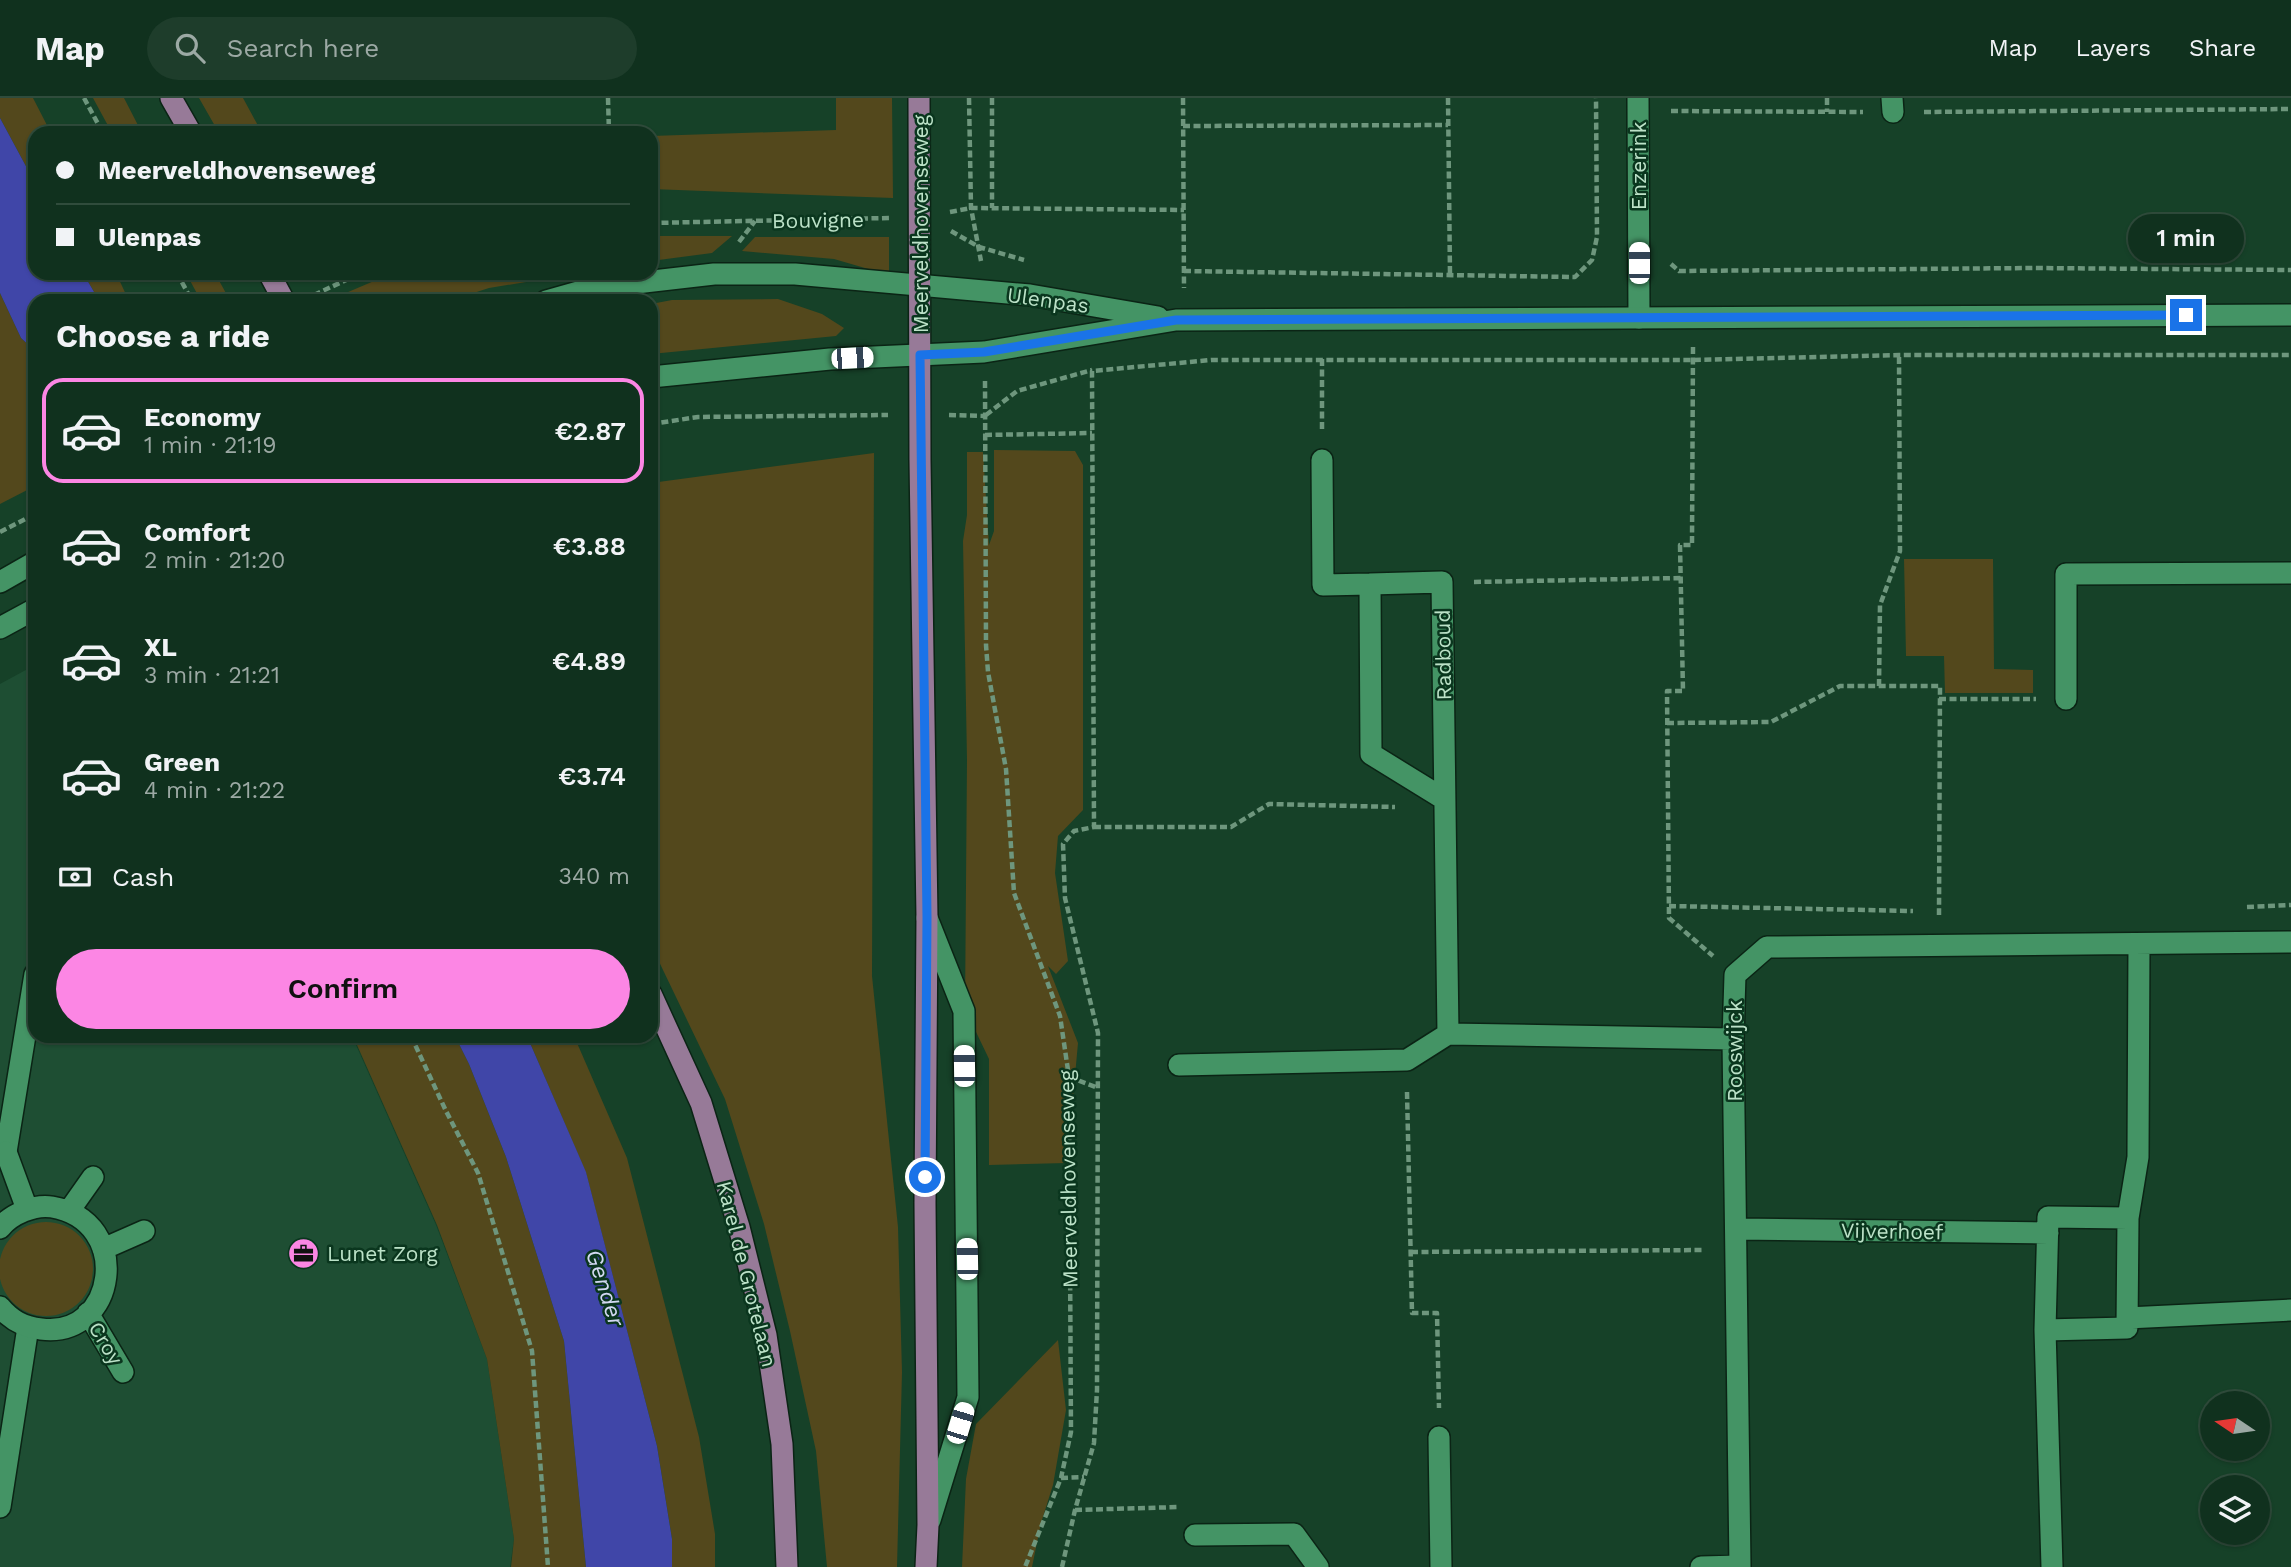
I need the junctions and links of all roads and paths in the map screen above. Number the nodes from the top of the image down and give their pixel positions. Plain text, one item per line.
1 (84, 98) edge
2 (171, 98) edge
3 (608, 98) edge
4 (919, 98) edge
5 (969, 98) edge
6 (992, 98) edge
7 (1183, 98) edge
8 (1448, 98) edge
9 (1596, 98) edge
10 (1638, 98) edge
11 (1827, 98) edge
12 (1893, 105) edge
13 (2291, 109) edge
14 (1671, 111) dead end
15 (1827, 112) junction
16 (1448, 125) junction
17 (99, 126) edge
18 (187, 126) edge
19 (610, 126) edge
20 (1183, 126) junction
21 (971, 208) junction
22 (992, 208) junction
23 (1184, 210) junction
24 (920, 218) junction
25 (658, 223) edge
26 (1669, 262) dead end
27 (2291, 270) edge
28 (1184, 271) junction
29 (1450, 275) junction
30 (344, 280) edge
31 (658, 280) edge
32 (658, 280) edge
33 (920, 285) junction
34 (592, 287) edge
35 (316, 294) edge
36 (569, 294) edge
37 (2291, 315) edge
38 (1899, 317) junction
39 (1639, 318) junction
40 (1693, 318) junction
41 (1322, 319) junction
42 (1180, 320) junction
43 (920, 355) junction
44 (658, 376) edge
45 (920, 415) junction
46 (658, 423) edge
47 (1092, 433) dead end
48 (985, 435) junction
49 (1322, 460) joint
50 (28, 518) edge
51 (0, 532) edge
52 (28, 566) edge
53 (2291, 573) edge
54 (1681, 578) junction
55 (0, 582) edge
56 (1442, 582) junction
57 (1370, 584) junction
58 (28, 613) edge
59 (0, 628) edge
60 (1879, 686) junction
61 (1939, 699) junction
62 (2066, 699) joint
63 (1667, 723) junction
64 (1444, 804) junction
65 (1094, 827) dead end
66 (2291, 905) edge
67 (1669, 906) junction
68 (2247, 907) dead end
69 (1939, 911) junction
70 (927, 917) junction
71 (2291, 942) edge
72 (2139, 944) junction
73 (1939, 946) junction
74 (1735, 975) junction
75 (28, 1006) edge
76 (658, 1009) edge
77 (1448, 1034) junction
78 (1733, 1039) junction
79 (414, 1043) edge
80 (1407, 1060) junction
81 (1179, 1065) dead end
82 (1069, 1077) junction
83 (1098, 1088) dead end
84 (7, 1100) edge
85 (93, 1177) dead end
86 (27, 1209) junction
87 (69, 1211) junction
88 (2128, 1218) junction
89 (0, 1228) edge
90 (144, 1231) dead end
91 (2048, 1233) junction
92 (1736, 1240) junction
93 (103, 1249) junction
94 (1411, 1252) junction
95 (0, 1307) edge
96 (2291, 1310) edge
97 (88, 1314) junction
98 (2127, 1318) junction
99 (28, 1327) junction
100 (2045, 1330) junction
101 (123, 1372) dead end
102 (1439, 1437) joint
103 (1084, 1477) dead end
104 (1061, 1478) junction
105 (0, 1507) edge
106 (1075, 1510) dead end
107 (928, 1525) junction
108 (1195, 1535) joint
109 (1740, 1566) edge
110 (548, 1567) edge
111 (787, 1567) edge
112 (926, 1567) edge
113 (1025, 1567) edge
114 (1318, 1567) edge
115 (1441, 1567) edge
116 (1701, 1567) edge
117 (2052, 1567) edge

1 - 17 path
2 - 18 main road
3 - 19 path
4 - 24 main road, Meerveldhovenseweg
5 - 21 path
6 - 22 path
7 - 20 path
8 - 16 path
9 - 29 path
10 - 39 street, Enzerink
11 - 15 path
12 - 13 path
12 - 15 path
14 - 15 path
16 - 20 path
16 - 29 path
20 - 23 path
21 - 22 path
21 - 24 path
21 - 24 path, Bouvigne
22 - 23 path
23 - 28 path
24 - 25 path, Bouvigne
24 - 33 main road, Meerveldhovenseweg
26 - 27 path
28 - 29 path
28 - 42 path
30 - 35 path
31 - 33 street
32 - 34 street
33 - 42 street, Ulenpas
33 - 43 main road, Meerveldhovenseweg
34 - 36 street
37 - 38 street, Ulenpas
38 - 40 street, Ulenpas
38 - 60 path
39 - 40 street, Ulenpas
39 - 41 street, Ulenpas
40 - 54 path
41 - 42 street, Ulenpas
41 - 49 path
42 - 43 street, Ulenpas
43 - 44 street
43 - 45 main road, Meerveldhovenseweg
45 - 46 path
45 - 48 path, Meerveldhovenseweg
45 - 70 main road, Meerveldhovenseweg
47 - 48 path
48 - 82 path, Meerveldhovenseweg
49 - 57 street, Radboud
50 - 51 path
52 - 55 street
53 - 62 street
54 - 56 path
54 - 63 path
56 - 57 street, Radboud
56 - 64 street, Radboud
57 - 64 street
58 - 59 street
60 - 61 path
60 - 63 path
61 - 62 path
61 - 69 path
63 - 67 path
64 - 65 path
64 - 77 street, Radboud
66 - 68 path
67 - 69 path
67 - 74 path
69 - 73 path
70 - 107 main road, Meerveldhovenseweg
70 - 107 street
71 - 72 street, Rooswijck
72 - 73 street, Rooswijck
72 - 88 street
73 - 74 street, Rooswijck
74 - 78 street, Rooswijck
75 - 84 street
76 - 111 main road, Karel de Grotelaan
77 - 78 street
77 - 80 street
78 - 92 street, Rooswijck
79 - 110 path
80 - 81 street
80 - 94 path
82 - 83 path
82 - 104 path, Meerveldhovenseweg
84 - 86 street
85 - 87 street
86 - 87 street
86 - 89 street
87 - 93 street, Croy
88 - 91 street
88 - 98 street
90 - 93 street
91 - 92 street, Vijverhoef
91 - 100 street
92 - 94 path
92 - 109 street, Rooswijck
93 - 97 street, Croy
94 - 102 path
95 - 99 street
96 - 98 street
97 - 99 street, Croy
97 - 101 street, Croy
98 - 100 street
99 - 105 street
100 - 117 street
102 - 115 street
103 - 104 path
104 - 113 path, Meerveldhovenseweg
106 - 108 path
107 - 112 main road, Meerveldhovenseweg
108 - 114 street
109 - 116 street

